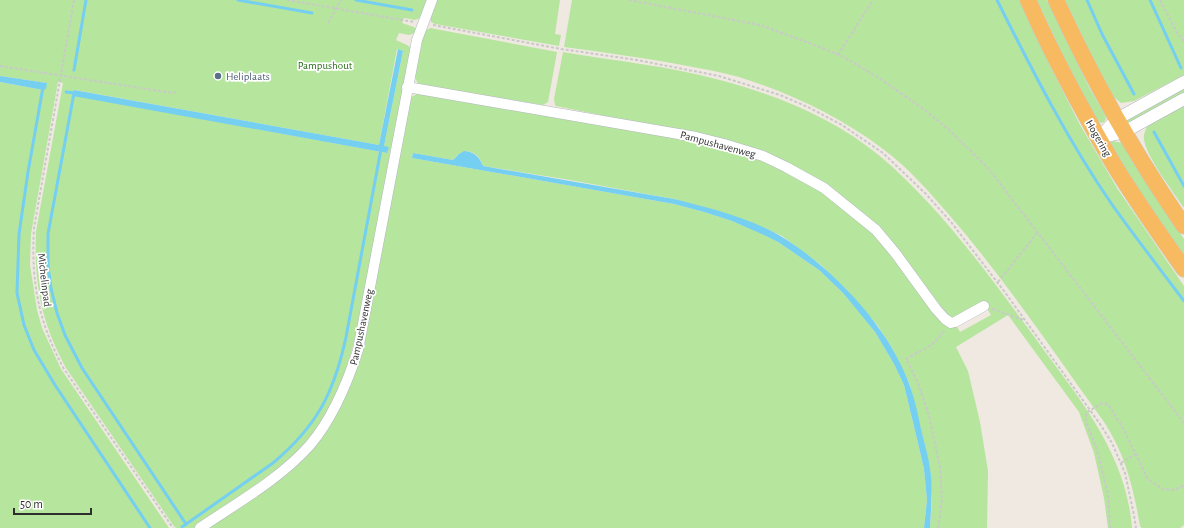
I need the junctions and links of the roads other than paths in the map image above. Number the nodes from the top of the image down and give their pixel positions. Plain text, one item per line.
1 (432, 0) edge
2 (1028, 0) edge
3 (1056, 0) edge
4 (1184, 82) edge
5 (407, 87) junction
6 (1184, 99) edge
7 (1121, 125) junction
8 (1099, 138) junction
9 (1184, 226) edge
10 (1184, 269) edge
11 (984, 306) road end
12 (200, 528) edge

1 - 5 street, Pampushavenweg
2 - 8 highway, Hogering
3 - 7 highway
4 - 7 street
5 - 11 street, Pampushavenweg
5 - 12 street, Pampushavenweg
6 - 7 street
7 - 8 street
7 - 9 highway
8 - 10 highway, Hogering

